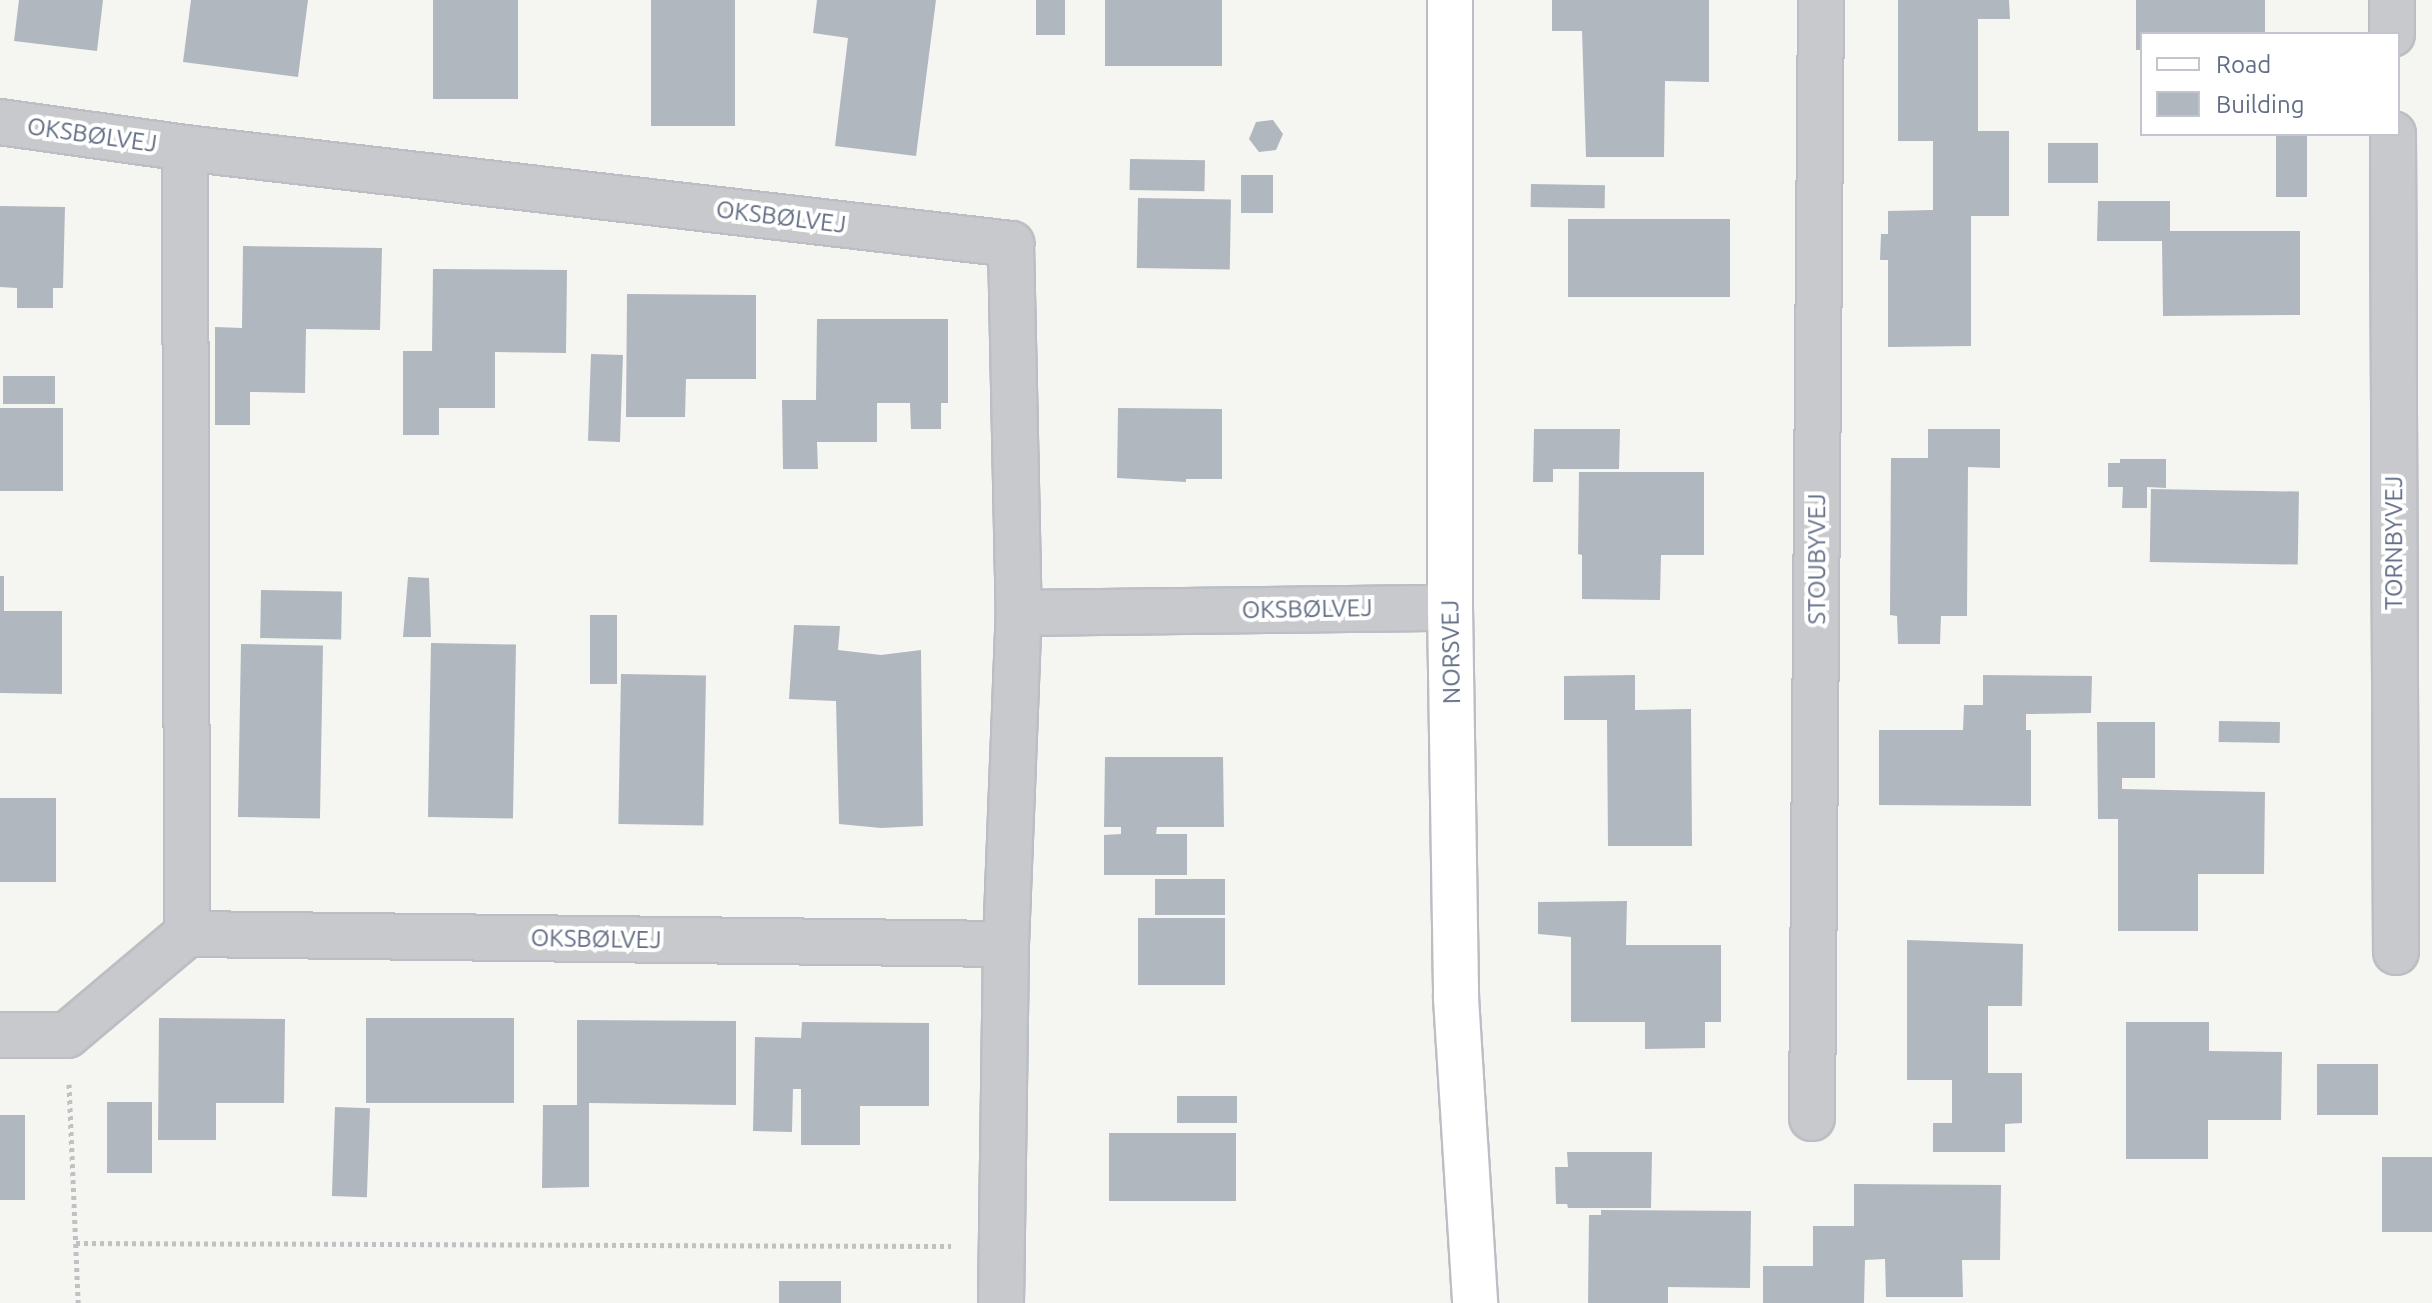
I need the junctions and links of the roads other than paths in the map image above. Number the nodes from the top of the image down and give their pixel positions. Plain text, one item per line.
1 (1450, 0) edge
2 (1821, 0) edge
3 (2392, 0) edge
4 (2392, 32) edge
5 (0, 122) edge
6 (2393, 136) edge
7 (185, 148) junction
8 (1450, 608) junction
9 (1019, 613) junction
10 (187, 934) junction
11 (1006, 944) junction
12 (2396, 952) dead end
13 (0, 1035) edge
14 (1812, 1118) dead end
15 (1001, 1303) edge
16 (1475, 1303) edge

1 - 8 street, NORSVEJ
2 - 14 street, STOUBYVEJ
3 - 4 street
5 - 7 street, OKSBØLVEJ
6 - 12 street, TORNBYVEJ
7 - 9 street, OKSBØLVEJ
7 - 10 street, OKSBØLVEJ
8 - 9 street, OKSBØLVEJ
8 - 16 street, NORSVEJ
9 - 11 street, OKSBØLVEJ
10 - 11 street, OKSBØLVEJ
10 - 13 street
11 - 15 street, OKSBØLVEJ

